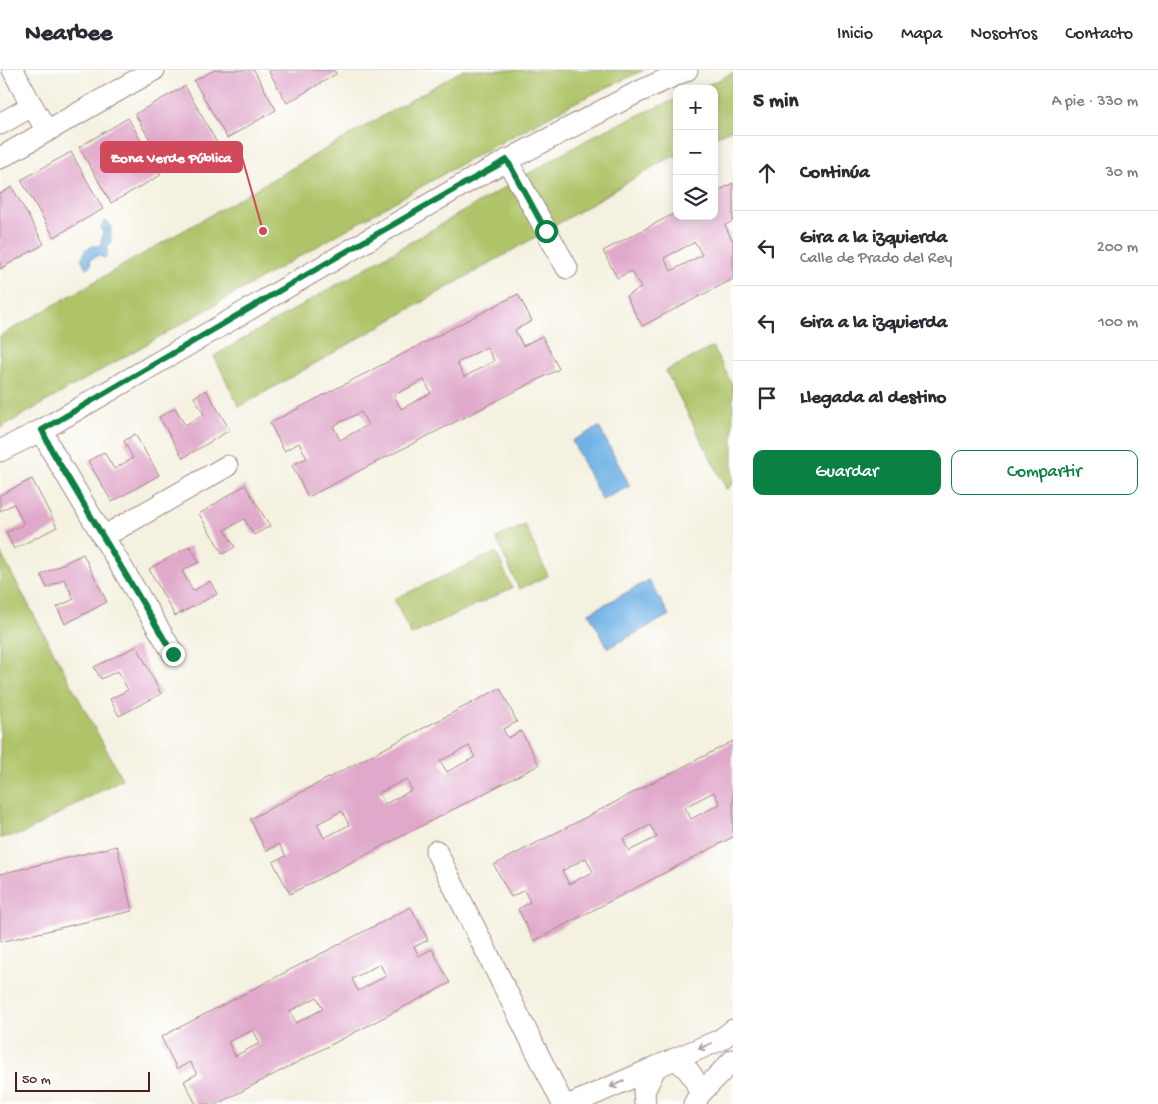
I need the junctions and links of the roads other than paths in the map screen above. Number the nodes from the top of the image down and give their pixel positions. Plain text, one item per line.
1 (13, 70) edge
2 (154, 70) edge
3 (687, 70) edge
4 (29, 101) junction
5 (0, 112) edge
6 (0, 124) edge
7 (47, 131) junction
8 (0, 158) edge
9 (507, 160) junction
10 (567, 268) dead end
11 (42, 430) junction
12 (0, 451) edge
13 (227, 466) dead end
14 (103, 538) junction
15 (173, 654) dead end
16 (436, 851) dead end
17 (733, 1030) edge
18 (733, 1060) edge
19 (665, 1063) junction
20 (697, 1099) edge
21 (571, 1103) edge
22 (600, 1104) edge
23 (645, 1104) edge

1 - 4 street
2 - 7 street
3 - 9 street
4 - 5 street
4 - 6 street
4 - 7 street
7 - 8 street
9 - 10 street
9 - 11 street
11 - 12 street
11 - 14 street
13 - 14 street
14 - 15 street
16 - 21 street
17 -> 19 street
18 - 20 street
19 - 20 street
19 -> 21 street
19 - 23 street
21 - 22 street

